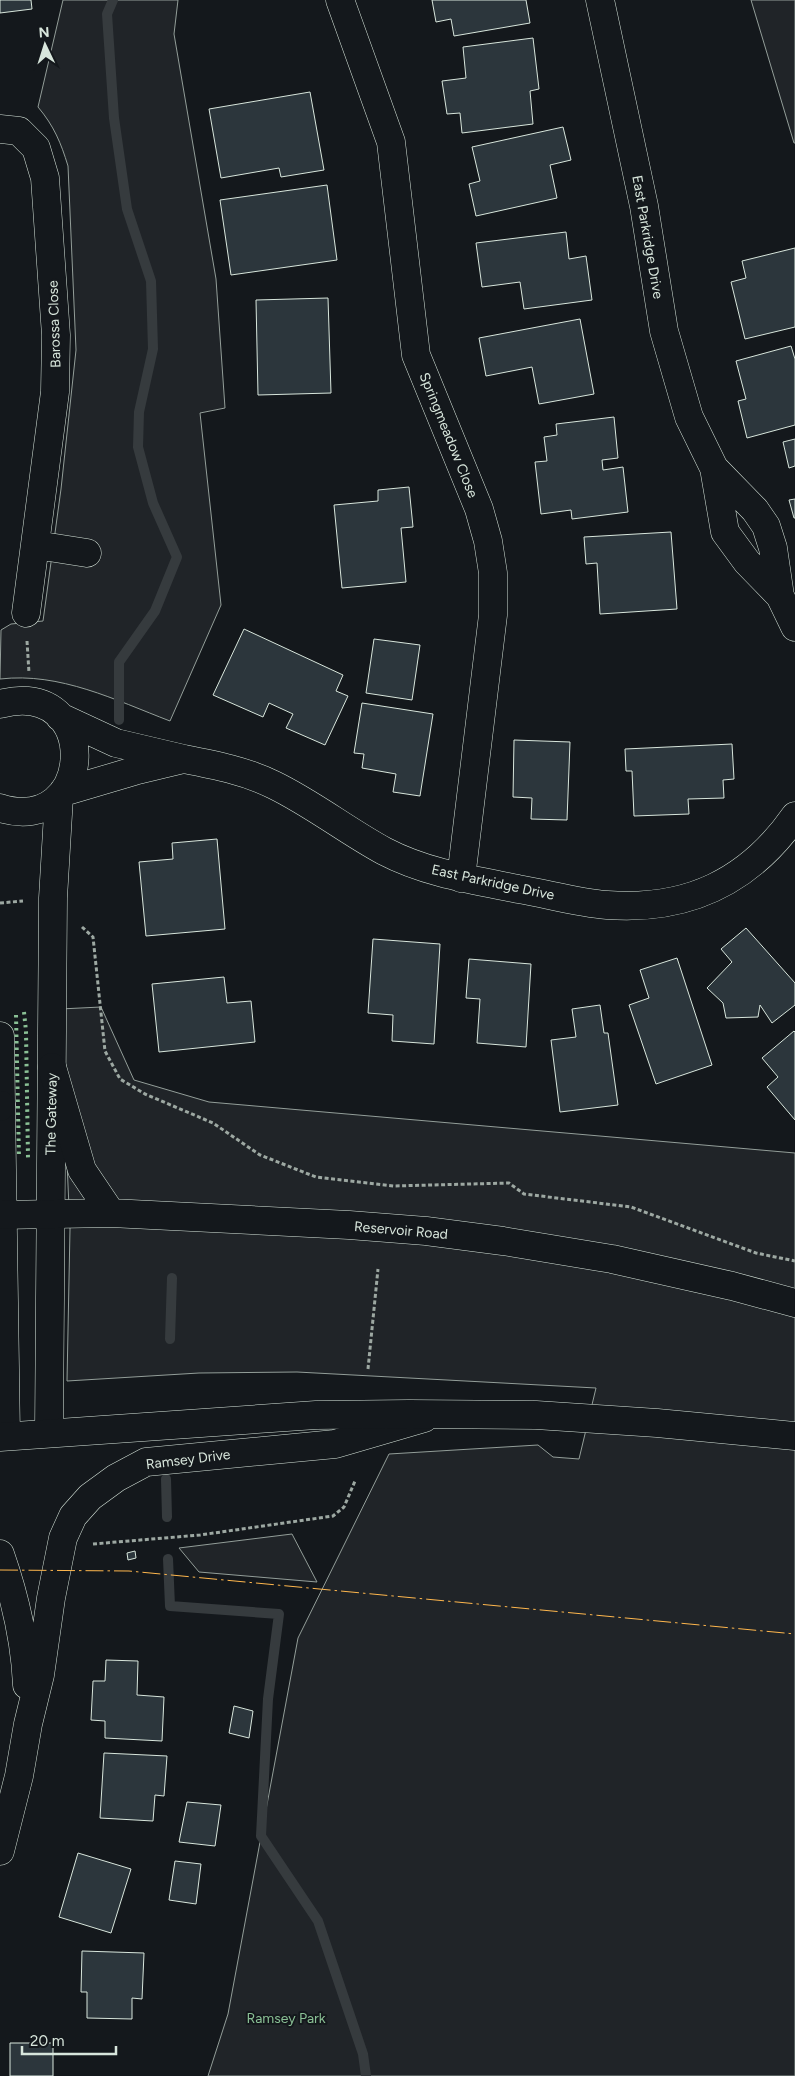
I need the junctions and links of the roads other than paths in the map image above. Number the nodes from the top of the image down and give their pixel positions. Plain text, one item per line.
1 (340, 0) edge
2 (600, 0) edge
3 (0, 129) edge
4 (714, 468) junction
5 (36, 545) junction
6 (86, 553) dead end
7 (780, 596) junction
8 (26, 613) road end
9 (795, 627) edge
10 (0, 704) edge
11 (60, 717) junction
12 (184, 759) junction
13 (61, 794) junction
14 (0, 808) edge
15 (791, 832) edge
16 (462, 878) junction
17 (0, 1036) edge
18 (52, 1067) junction
19 (0, 1106) edge
20 (50, 1213) junction
21 (111, 1213) junction
22 (1, 1215) edge
23 (795, 1303) edge
24 (439, 1414) junction
25 (49, 1432) junction
26 (3, 1436) edge
27 (795, 1436) edge
28 (0, 1554) edge
29 (28, 1724) junction
30 (0, 1851) edge

1 - 16 street, Springmeadow Close
2 - 4 street, East Parkridge Drive
3 - 5 street, Barossa Close
4 - 7 street, East Parkridge Drive
4 - 7 street, East Parkridge Drive
5 - 6 street
5 - 8 street, Barossa Close
7 - 9 street, East Parkridge Drive
10 - 11 street, East Parkridge Drive
11 - 12 street, East Parkridge Drive
11 - 13 street
12 - 13 street, East Parkridge Drive
12 - 16 street, East Parkridge Drive
13 - 14 street, East Parkridge Drive
13 - 18 street, The Gateway
15 - 16 street, East Parkridge Drive
17 - 19 street
18 - 20 street, The Gateway
18 - 21 street
19 - 22 street
20 - 21 street, Reservoir Road
20 - 22 street, Reservoir Road
20 - 25 street, The Gateway
21 - 23 street, Reservoir Road
22 - 26 street
24 - 25 street
24 - 27 street
24 - 29 street, Ramsey Drive
25 - 26 street
28 - 29 street, Ramsey Drive
29 - 30 street, Ramsey Drive

